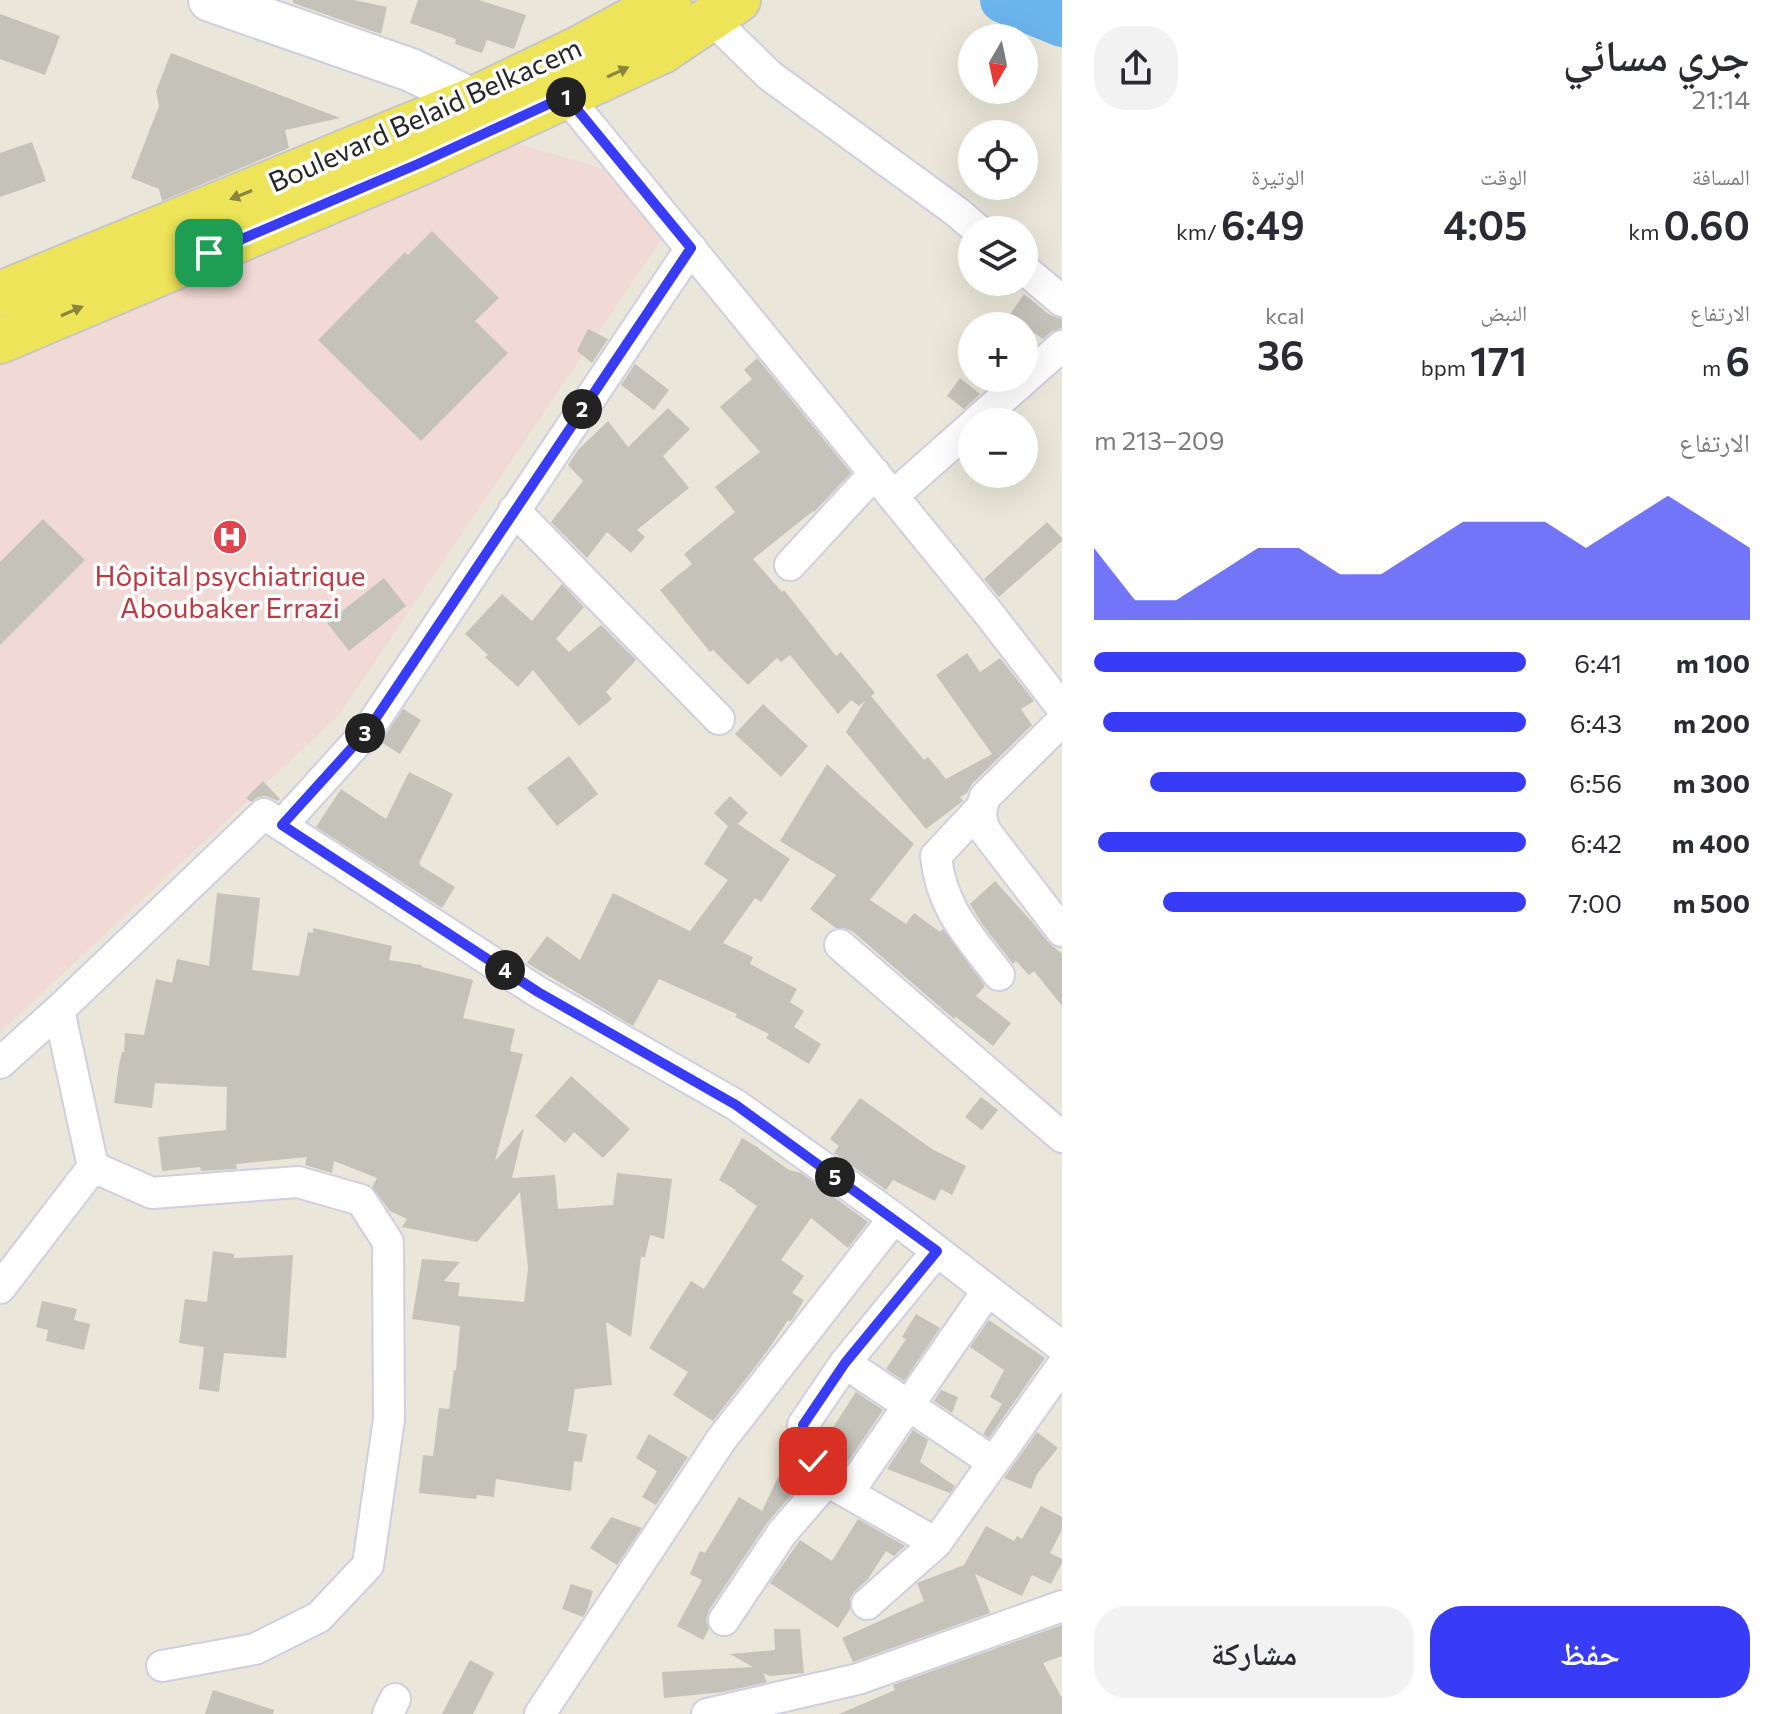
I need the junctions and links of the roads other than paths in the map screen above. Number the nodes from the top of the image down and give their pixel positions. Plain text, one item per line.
1 (210, 0) edge
2 (669, 0) edge
3 (724, 9) edge
4 (566, 96) junction
5 (488, 113) junction
6 (962, 216) edge
7 (691, 248) junction
8 (1038, 281) edge
9 (0, 294) edge
10 (1062, 301) edge
11 (0, 341) edge
12 (1062, 346) edge
13 (992, 408) edge
14 (958, 435) edge
15 (884, 484) junction
16 (514, 510) junction
17 (790, 565) dead end
18 (1062, 708) edge
19 (719, 719) dead end
20 (1062, 721) edge
21 (980, 809) junction
22 (282, 825) junction
23 (1062, 931) edge
24 (840, 945) dead end
25 (999, 975) dead end
26 (59, 1010) junction
27 (0, 1063) edge
28 (1062, 1137) edge
29 (93, 1167) junction
30 (894, 1218) junction
31 (937, 1251) junction
32 (0, 1288) edge
33 (988, 1290) junction
34 (1062, 1347) edge
35 (845, 1363) junction
36 (1062, 1366) edge
37 (908, 1405) junction
38 (993, 1462) junction
39 (837, 1487) junction
40 (936, 1543) junction
41 (867, 1604) dead end
42 (1062, 1606) edge
43 (724, 1620) dead end
44 (162, 1666) dead end
45 (540, 1714) edge
46 (707, 1714) edge

1 - 5 street
2 - 5 main road, Boulevard Belaid Belkacem
4 -> 3 main road, Boulevard Belaid Belkacem
3 - 6 street
4 - 5 main road, Boulevard Belaid Belkacem
4 - 7 street
5 -> 9 main road, Boulevard Belaid Belkacem
11 -> 5 main road, Boulevard Belaid Belkacem
7 - 15 street
7 - 16 street
8 - 10 street
12 - 13 street
14 - 15 street
15 - 17 street
15 - 18 street
16 - 19 street
16 - 22 street
20 - 21 street
21 - 23 street
21 - 25 street
22 - 26 street
22 - 30 street
24 - 28 street
26 - 27 street
26 - 29 street
29 - 32 street
29 - 44 street
30 - 31 street
30 - 45 street
31 - 33 street
31 - 35 street
33 - 34 street
33 - 37 street
35 - 37 street
35 - 39 street
36 - 38 street
37 - 38 street
37 - 39 street
38 - 40 street
39 - 40 street
39 - 43 street
40 - 41 street
42 - 46 street

